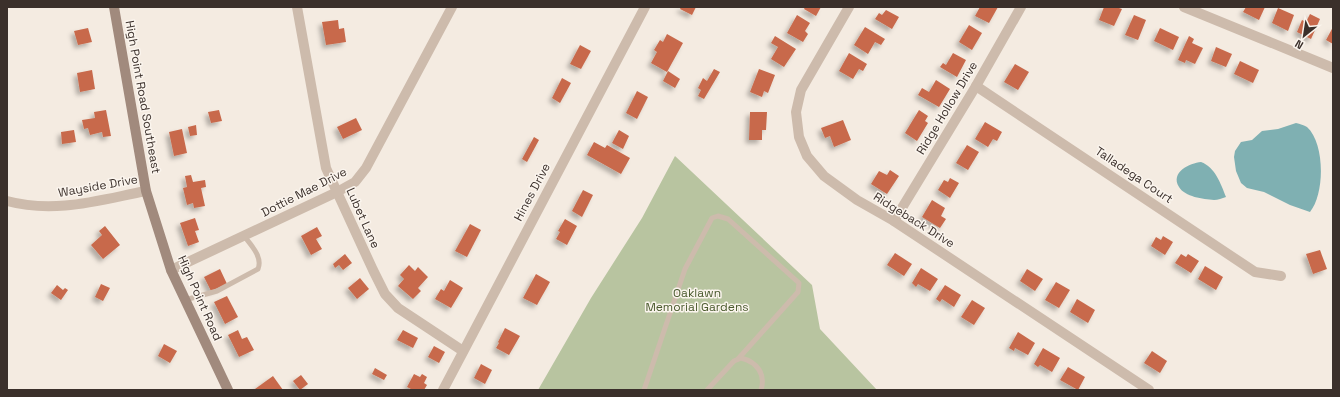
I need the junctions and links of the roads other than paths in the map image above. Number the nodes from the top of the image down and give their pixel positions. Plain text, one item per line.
1 (114, 7) edge
2 (297, 7) edge
3 (452, 7) edge
4 (645, 7) edge
5 (849, 7) edge
6 (1021, 7) edge
7 (1184, 7) edge
8 (1333, 68) edge
9 (976, 86) junction
10 (146, 191) junction
11 (337, 192) junction
12 (7, 202) edge
13 (894, 221) junction
14 (244, 236) junction
15 (171, 270) junction
16 (1281, 276) dead end
17 (185, 300) junction
18 (464, 351) junction
19 (738, 359) junction
20 (228, 390) edge
21 (442, 390) edge
22 (644, 390) edge
23 (707, 390) edge
24 (761, 390) edge
25 (1149, 390) edge

1 - 10 main road, High Point Road Southeast
2 - 11 street, Lubet Lane
3 - 11 street, Dottie Mae Drive
4 - 18 street, Hines Drive
5 - 13 street, Ridgeback Drive
6 - 9 street, Ridge Hollow Drive
7 - 8 street
9 - 13 street, Ridge Hollow Drive
9 - 16 street, Talladega Court
10 - 12 street, Wayside Drive
10 - 15 main road, High Point Road
11 - 14 street, Dottie Mae Drive
11 - 18 street, Lubet Lane
13 - 25 street, Ridgeback Drive
14 - 15 street, Dottie Mae Drive
14 - 17 lane
15 - 17 main road, High Point Road
17 - 20 main road, High Point Road
18 - 21 street, Hines Drive
19 - 22 lane
19 - 23 lane
19 - 24 lane

